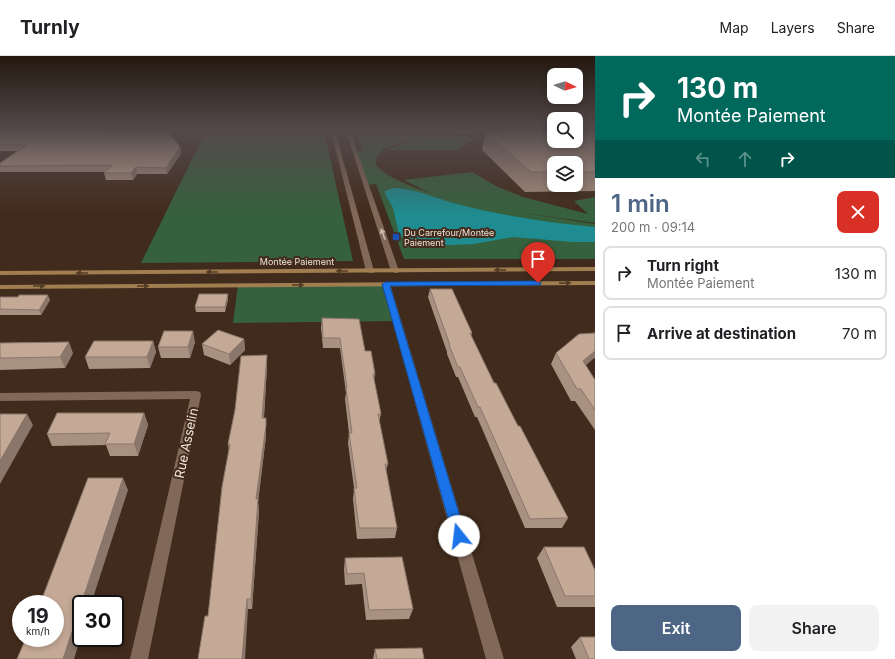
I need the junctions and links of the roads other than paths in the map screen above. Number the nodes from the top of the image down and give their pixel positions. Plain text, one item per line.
1 (341, 159) edge
2 (358, 159) edge
3 (595, 269) edge
4 (370, 271) junction
5 (396, 271) junction
6 (0, 273) edge
7 (595, 283) edge
8 (386, 284) junction
9 (0, 286) edge
10 (0, 397) edge
11 (139, 659) edge
12 (495, 659) edge

1 - 4 street
5 -> 2 street
3 -> 5 main road, Montée Paiement
4 - 5 main road, Montée Paiement
4 -> 6 main road, Montée Paiement
4 - 8 main road
5 - 8 main road
8 -> 7 main road
9 -> 8 main road
8 - 12 street
10 - 11 street, Rue Asselin

